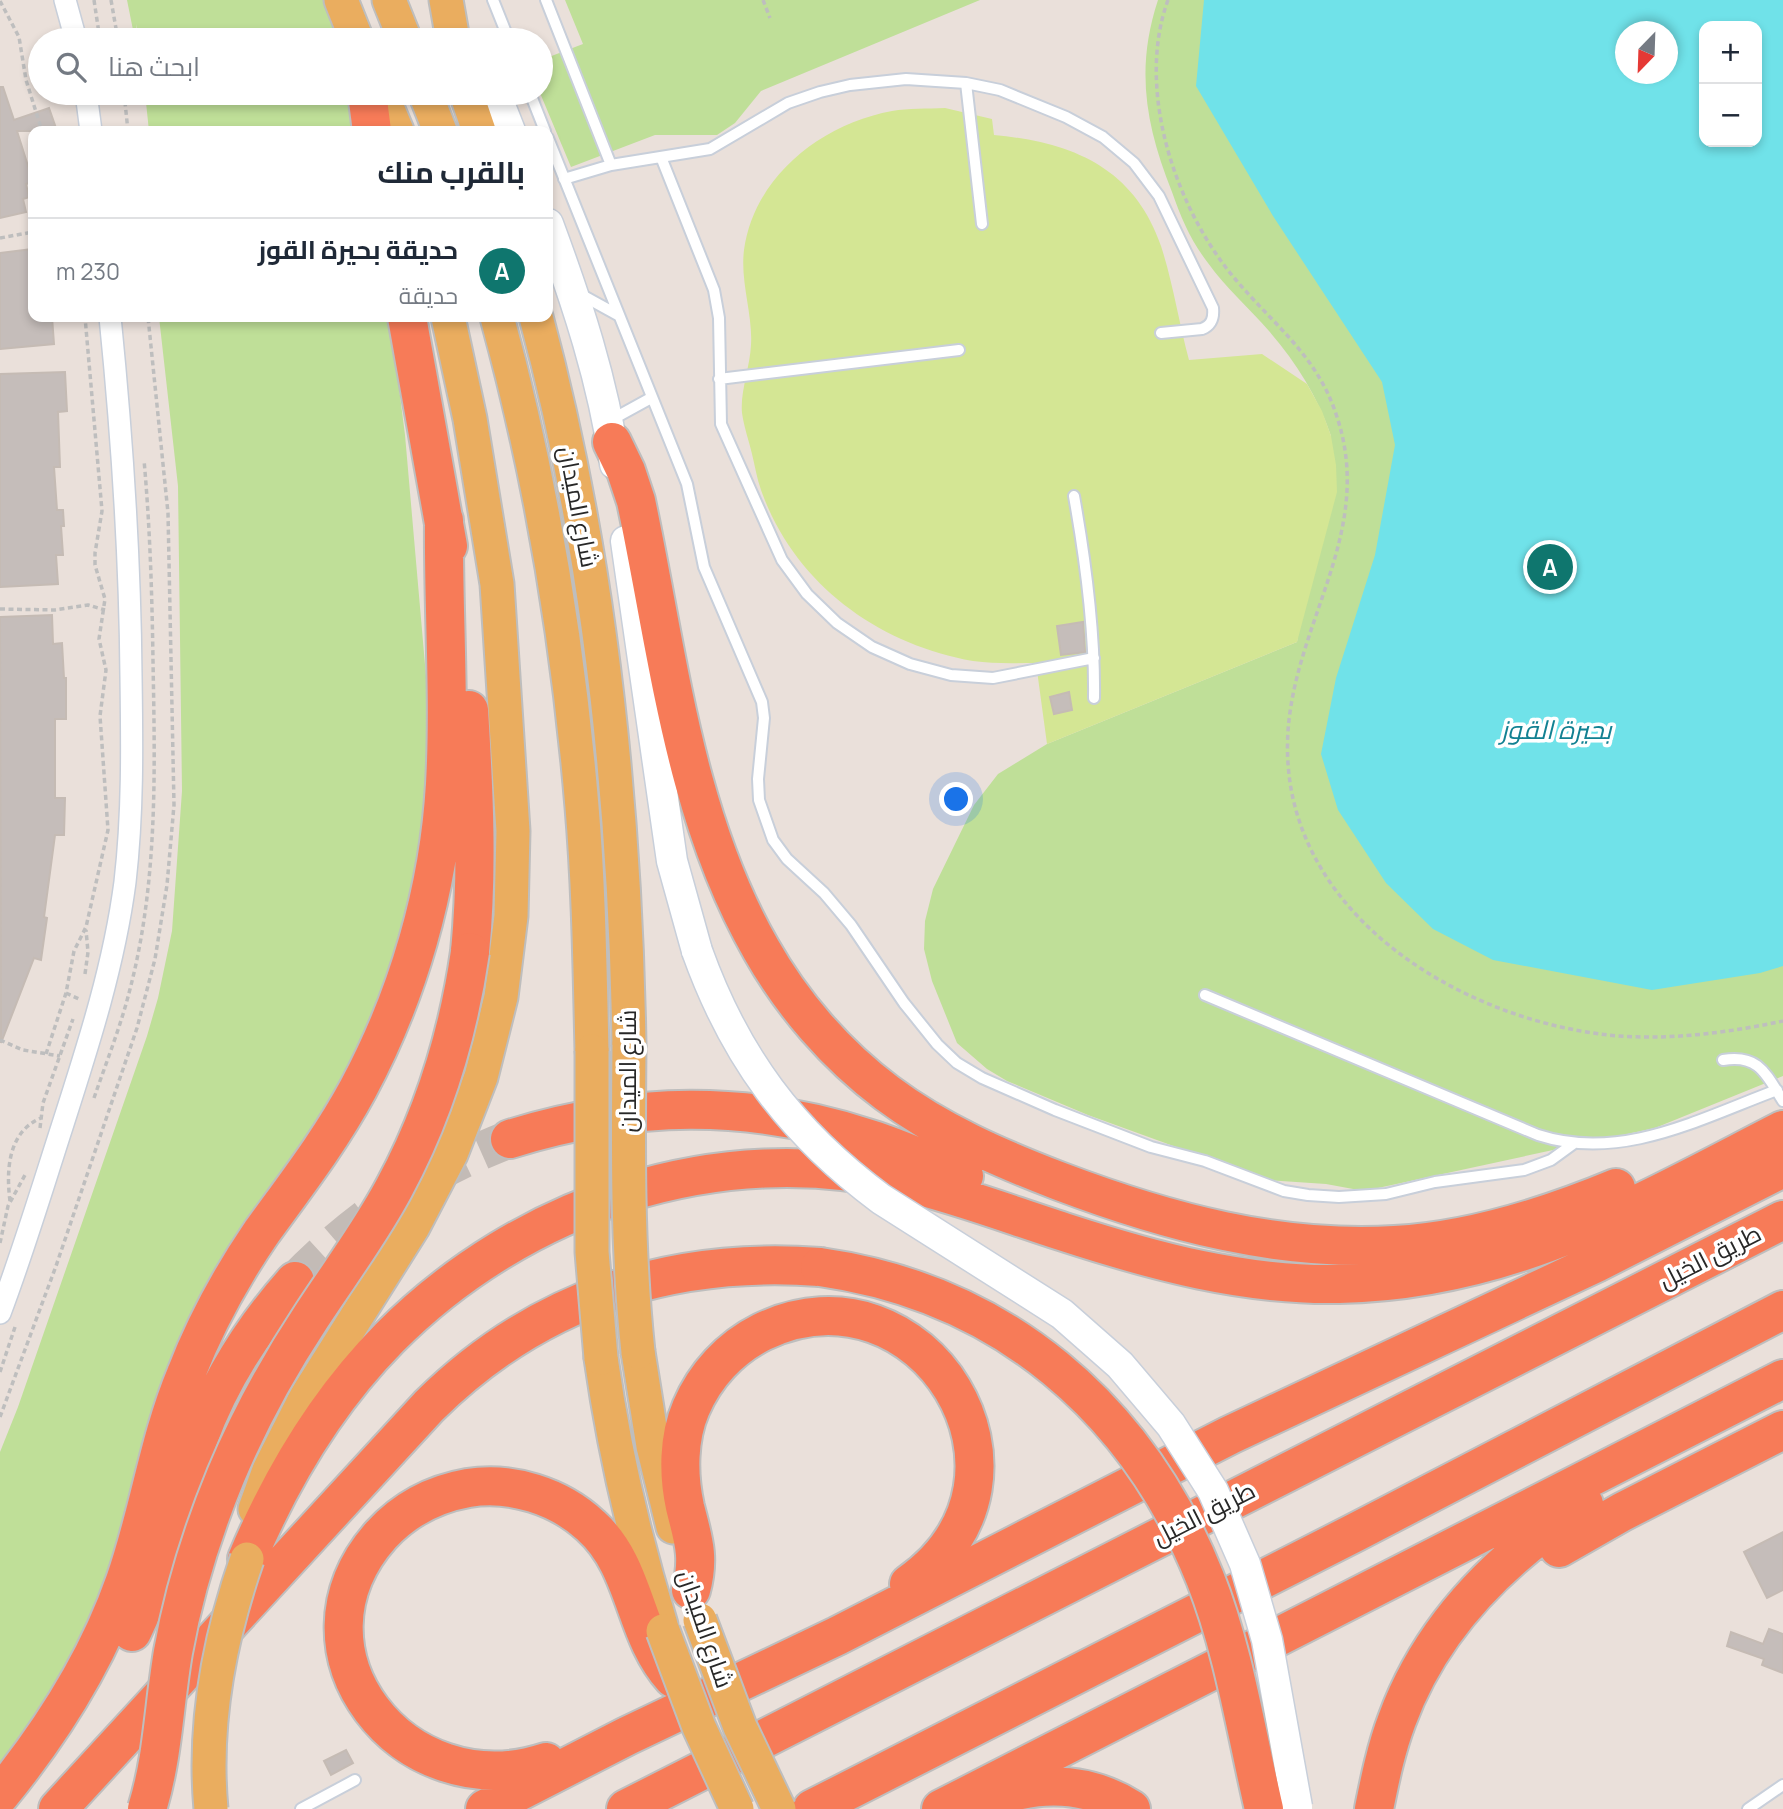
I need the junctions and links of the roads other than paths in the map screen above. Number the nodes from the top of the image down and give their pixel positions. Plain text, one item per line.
1 (65, 0) edge
2 (341, 0) edge
3 (389, 0) edge
4 (493, 0) edge
5 (546, 0) edge
6 (448, 4) edge
7 (73, 28) edge
8 (352, 28) edge
9 (400, 28) edge
10 (451, 28) edge
11 (461, 28) edge
12 (504, 28) edge
13 (965, 83) junction
14 (88, 105) edge
15 (369, 105) edge
16 (386, 105) edge
17 (429, 105) edge
18 (470, 105) edge
19 (500, 105) edge
20 (535, 105) edge
21 (90, 126) edge
22 (371, 126) edge
23 (395, 126) edge
24 (437, 126) edge
25 (476, 126) edge
26 (508, 126) edge
27 (543, 126) edge
28 (553, 151) edge
29 (661, 157) junction
30 (611, 165) junction
31 (564, 179) junction
32 (982, 224) dead end
33 (553, 238) edge
34 (572, 289) junction
35 (618, 315) junction
36 (110, 322) edge
37 (408, 322) edge
38 (449, 322) edge
39 (498, 322) edge
40 (537, 322) edge
41 (1161, 333) dead end
42 (960, 350) dead end
43 (719, 379) junction
44 (651, 398) junction
45 (610, 432) junction
46 (1074, 496) dead end
47 (444, 520) junction
48 (1094, 658) junction
49 (1094, 698) dead end
50 (1205, 995) dead end
51 (1723, 1060) dead end
52 (1777, 1090) junction
53 (1783, 1101) edge
54 (1783, 1130) edge
55 (510, 1139) tunnel mouth
56 (1573, 1144) junction
57 (1741, 1152) junction
58 (1783, 1168) edge
59 (1783, 1220) edge
60 (1176, 1264) junction
61 (295, 1281) tunnel mouth
62 (1783, 1310) edge
63 (0, 1313) edge
64 (1783, 1380) edge
65 (1783, 1401) edge
66 (1783, 1430) edge
67 (247, 1559) junction
68 (696, 1605) junction
69 (655, 1633) junction
70 (837, 1636) junction
71 (1226, 1644) junction
72 (684, 1689) joint
73 (627, 1736) junction
74 (355, 1780) dead end
75 (1783, 1785) edge
76 (0, 1796) edge
77 (1375, 1805) edge
78 (316, 1806) edge
79 (1286, 1808) edge
80 (3, 1809) edge
81 (58, 1809) edge
82 (147, 1809) edge
83 (211, 1809) edge
84 (301, 1809) edge
85 (485, 1809) edge
86 (626, 1809) edge
87 (737, 1809) edge
88 (779, 1809) edge
89 (812, 1809) edge
90 (941, 1809) edge
91 (971, 1809) edge
92 (1131, 1809) edge
93 (1237, 1809) edge
94 (1748, 1809) edge

1 - 7 street
2 - 8 main road
3 - 9 main road
4 - 12 lane
5 - 30 lane
6 - 10 main road
6 - 11 main road
13 - 29 lane
13 - 32 lane
13 - 41 lane
14 - 21 street
15 - 22 highway
16 - 23 main road
17 - 24 main road
18 - 25 main road
19 - 26 main road
20 - 27 lane
28 - 31 lane
29 - 30 lane
29 - 43 lane
30 - 31 lane
31 - 35 lane
33 - 34 main road
34 - 35 lane
34 - 45 main road
35 - 44 lane
36 - 63 street
37 - 47 highway
38 - 67 main road
39 - 69 main road, شارع الميدان, bridge
40 - 68 main road, شارع الميدان, bridge
42 - 43 lane
43 - 48 lane
44 - 45 lane
44 - 56 lane
45 - 57 highway
45 - 79 main road, bridge
46 - 48 lane
47 - 76 highway
47 - 82 highway, bridge
48 - 49 lane
50 - 56 lane
51 - 52 lane
52 - 53 lane
52 - 56 lane
54 - 57 highway
55 - 60 highway
57 - 60 highway
58 - 70 highway
59 - 86 highway, طريق الخيل
60 - 67 highway
61 - 80 highway
62 - 89 highway
64 - 90 highway
65 - 77 highway
66 - 77 highway
67 - 83 main road, bridge
68 - 70 highway
68 - 88 main road, شارع الميدان, bridge
69 - 72 highway
69 - 73 highway
70 - 73 highway
71 - 79 highway, bridge
71 - 81 highway, bridge
71 - 93 highway
72 - 87 main road, شارع الميدان, bridge
73 - 85 highway
74 - 78 lane
75 - 94 lane
78 - 84 lane
91 - 92 highway

